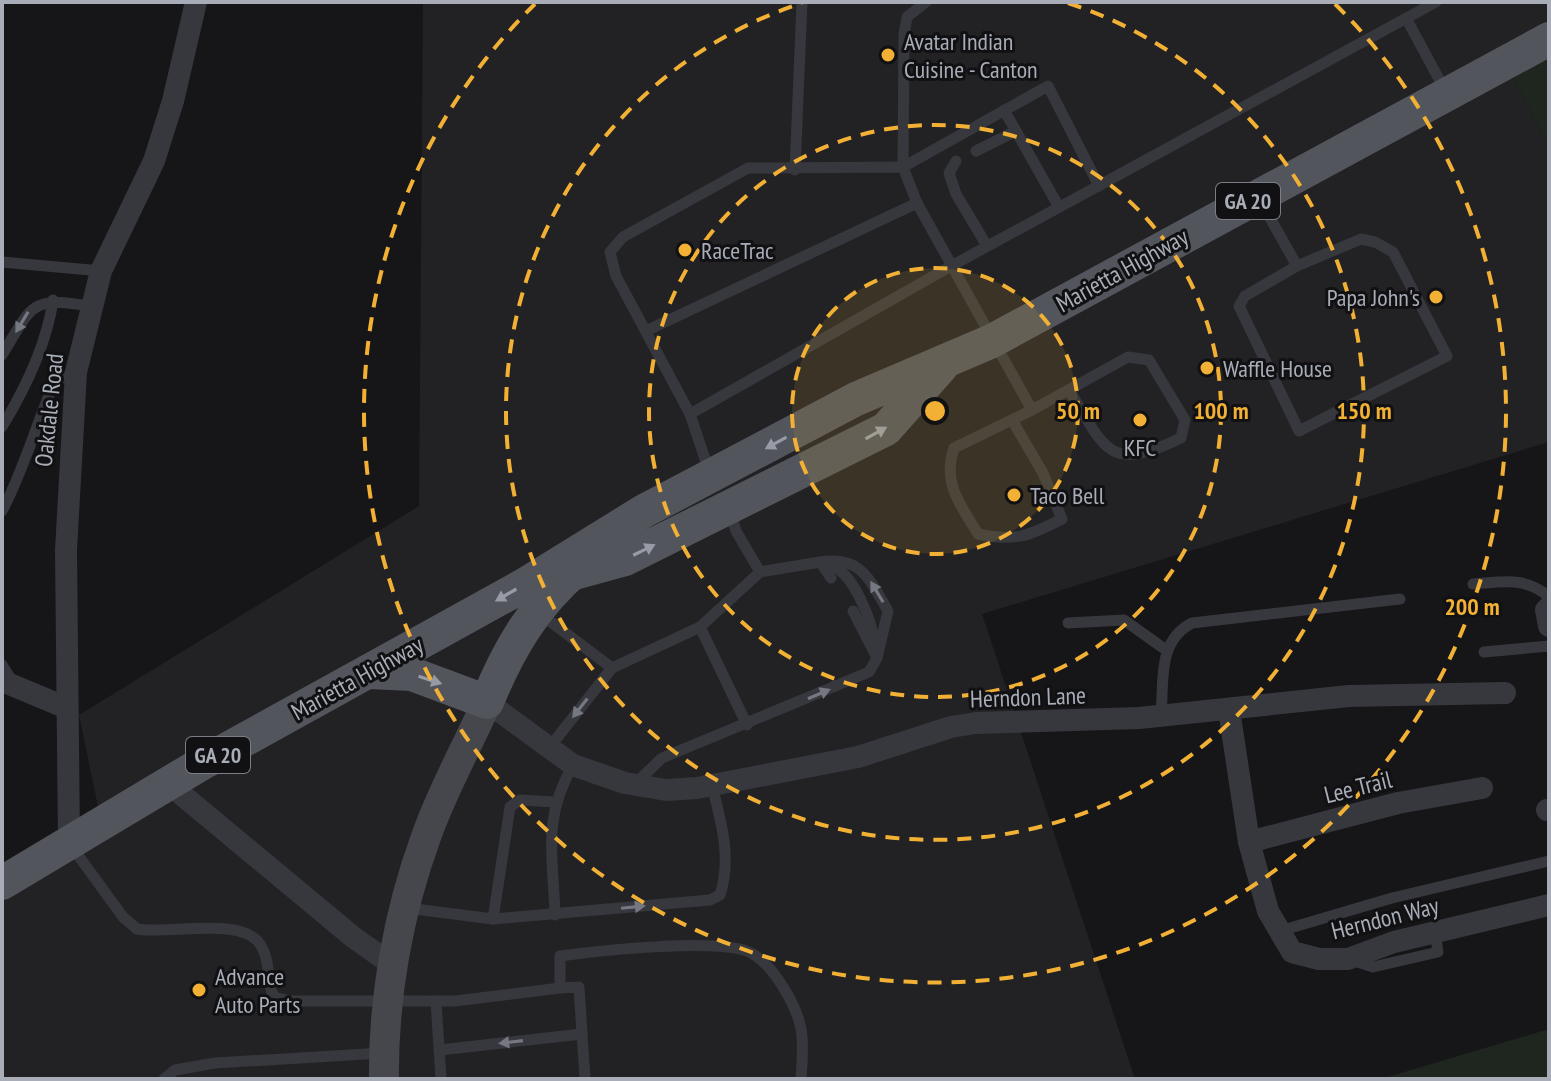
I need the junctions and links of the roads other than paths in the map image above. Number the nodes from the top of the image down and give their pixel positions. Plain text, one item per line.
1 (196, 2) edge
2 (802, 2) edge
3 (926, 2) edge
4 (1436, 2) edge
5 (1406, 18) junction
6 (1549, 39) edge
7 (1448, 94) junction
8 (1004, 110) junction
9 (1016, 131) junction
10 (976, 151) dead end
11 (956, 161) dead end
12 (903, 167) junction
13 (795, 170) junction
14 (1099, 186) junction
15 (1258, 196) junction
16 (917, 203) junction
17 (1059, 207) junction
18 (987, 246) junction
19 (2, 262) edge
20 (953, 265) junction
21 (1297, 266) junction
22 (101, 271) junction
23 (53, 300) junction
24 (90, 306) junction
25 (648, 330) junction
26 (992, 341) junction
27 (2, 355) edge
28 (947, 360) junction
29 (76, 372) junction
30 (1069, 390) junction
31 (1032, 410) junction
32 (690, 414) junction
33 (1012, 420) junction
34 (2, 427) edge
35 (711, 477) junction
36 (729, 507) junction
37 (2, 511) edge
38 (644, 511) junction
39 (820, 562) junction
40 (760, 572) junction
41 (570, 574) junction
42 (831, 578) dead end
43 (1473, 584) dead end
44 (1549, 597) edge
45 (1400, 599) dead end
46 (1549, 607) edge
47 (536, 610) junction
48 (853, 611) dead end
49 (1068, 623) dead end
50 (1549, 626) edge
51 (700, 627) junction
52 (1549, 646) edge
53 (1166, 650) junction
54 (1484, 652) dead end
55 (877, 658) junction
56 (2, 665) edge
57 (612, 668) junction
58 (369, 672) junction
59 (9, 683) edge
60 (1505, 693) dead end
61 (487, 702) junction
62 (67, 708) junction
63 (1229, 710) junction
64 (1161, 716) junction
65 (747, 725) junction
66 (549, 748) junction
67 (573, 765) junction
68 (169, 784) junction
69 (635, 784) junction
70 (712, 785) junction
71 (1482, 788) dead end
72 (554, 802) junction
73 (1249, 842) junction
74 (69, 843) junction
75 (1549, 861) edge
76 (2, 883) edge
77 (1549, 905) edge
78 (406, 908) junction
79 (555, 915) junction
80 (493, 919) junction
81 (1280, 931) junction
82 (394, 966) junction
83 (560, 988) junction
84 (387, 1001) junction
85 (436, 1001) junction
86 (582, 1034) junction
87 (440, 1050) junction
88 (384, 1066) edge
89 (164, 1079) edge
90 (441, 1079) edge
91 (585, 1079) edge
92 (801, 1079) edge

1 - 22 street, Oakdale Road
2 - 13 lane
3 - 12 lane
4 - 5 lane
5 - 7 lane
5 - 14 lane
6 - 7 main road, Marietta Highway / GA 20
7 - 15 main road, Marietta Highway / GA 20
8 - 9 lane
8 - 12 lane
8 - 14 lane
9 - 10 lane
9 - 17 lane
11 - 18 lane
12 - 13 lane
12 - 16 lane
13 - 25 lane
14 - 17 lane
15 - 21 lane
15 - 26 main road, Marietta Highway / GA 20
16 - 20 lane
16 - 25 lane
17 - 18 lane
18 - 20 lane
19 - 22 lane
20 - 26 lane
20 - 32 lane
21 - 21 lane
22 - 24 street, Oakdale Road
23 - 24 lane
23 -> 27 lane
23 - 34 lane
24 - 29 street, Oakdale Road
25 - 32 lane
26 - 28 main road, Marietta Highway / GA 20
26 - 31 lane
28 -> 35 main road, Marietta Highway / GA 20
36 -> 28 main road, Marietta Highway / GA 20
29 - 37 lane
29 - 62 street, Oakdale Road
30 - 30 lane
30 - 31 lane
31 - 33 lane
32 - 35 lane
33 - 33 lane
35 - 38 main road, Marietta Highway / GA 20
36 - 40 lane
41 -> 36 main road, Marietta Highway / GA 20
38 - 41 main road, Marietta Highway
38 -> 58 main road, Marietta Highway / GA 20
39 - 40 lane
39 - 42 lane
39 - 55 lane
55 -> 39 lane
40 - 51 lane
41 - 47 main road, Marietta Highway
43 - 44 lane
45 - 53 lane
46 - 50 street
47 - 57 lane
47 - 61 main road, Marietta Highway
48 - 55 lane
49 - 53 lane
51 - 57 lane
51 - 65 lane
52 - 54 lane
53 - 64 lane
65 -> 55 lane
56 - 59 lane
57 -> 66 lane
58 -> 61 main road
58 - 68 main road, Marietta Highway / GA 20
59 - 62 street
60 - 63 street, Herndon Lane
61 - 66 street, Herndon Lane
61 - 78 main road, Marietta Highway
62 - 74 street, Oakdale Road
63 - 64 street, Herndon Lane
63 - 73 street, Herndon Way
64 - 70 street, Herndon Lane
65 - 69 lane
66 - 67 street, Herndon Lane
67 - 69 street, Herndon Lane
67 - 72 lane
68 - 74 main road, Marietta Highway / GA 20
68 - 82 street
69 - 70 street, Herndon Lane
79 -> 70 lane
71 - 73 street, Lee Trail
72 - 79 lane
72 - 80 lane
73 - 81 street, Herndon Way
74 - 76 main road, GA 20
74 - 84 lane
75 - 81 lane
77 - 81 street, Herndon Way
78 - 80 lane
78 - 82 main road, Marietta Highway
79 - 80 lane
82 - 84 main road, Marietta Highway
83 - 85 lane
83 - 86 lane
83 - 92 lane
84 - 85 lane
84 - 88 main road, Marietta Highway
85 - 87 lane
86 -> 87 lane
86 - 91 lane
87 - 90 lane
88 - 89 lane

